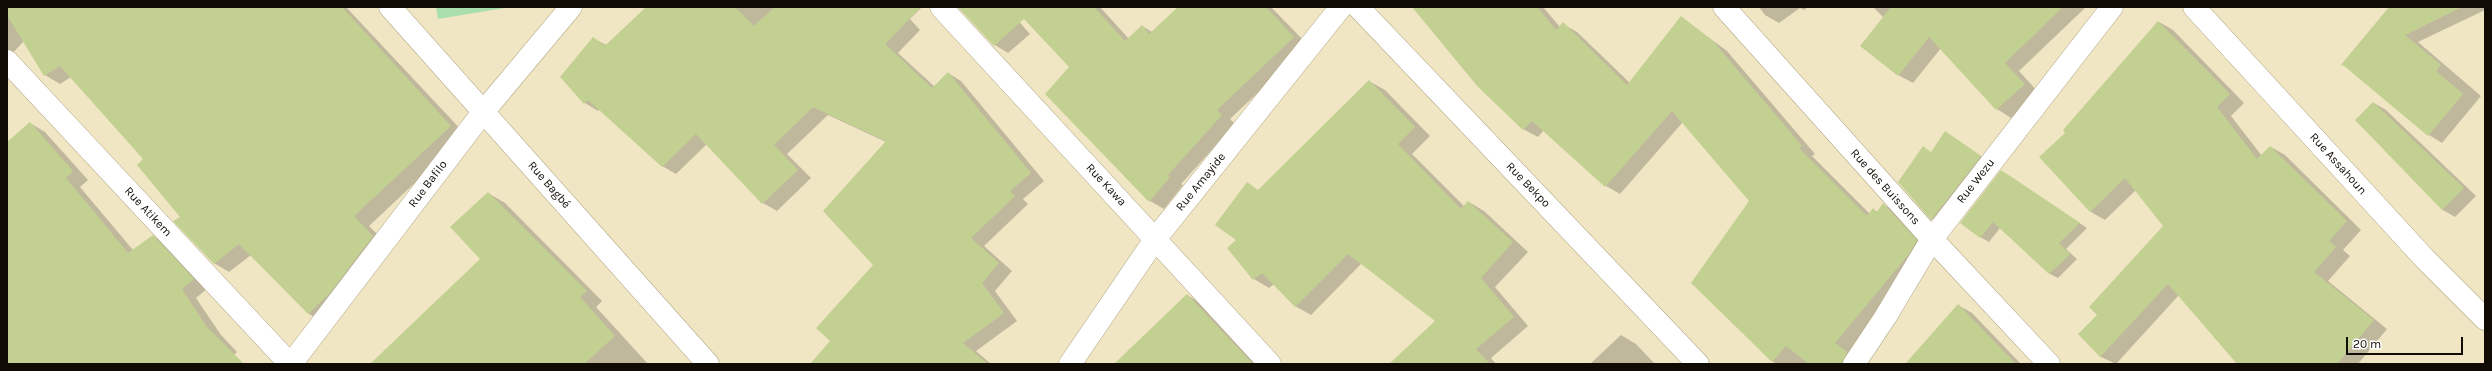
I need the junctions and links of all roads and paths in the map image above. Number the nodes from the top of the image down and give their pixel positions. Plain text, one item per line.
1 (390, 7) edge
2 (571, 7) edge
3 (941, 7) edge
4 (1341, 7) edge
5 (1358, 7) edge
6 (1724, 7) edge
7 (2112, 7) edge
8 (2194, 7) edge
9 (7, 61) edge
10 (484, 111) junction
11 (1156, 238) junction
12 (1932, 238) junction
13 (2485, 319) edge
14 (290, 364) edge
15 (708, 364) edge
16 (1070, 364) edge
17 (1270, 364) edge
18 (1698, 364) edge
19 (1854, 364) edge
20 (2049, 364) edge

1 - 10 street, Rue Bagbé
2 - 10 street, Rue Bafilo
3 - 11 street, Rue Kawa
4 - 11 street, Rue Amayide
5 - 18 street, Rue Bekpo
6 - 12 street, Rue des Buissons
7 - 12 street, Rue Wezu
8 - 13 street, Rue Assahoun
9 - 14 street, Rue Atikem
10 - 14 street, Rue Bafilo
10 - 15 street, Rue Bagbé
11 - 16 street, Rue Amayide
11 - 17 street, Rue Kawa
12 - 19 street, Rue Wezu
12 - 20 street, Rue des Buissons

